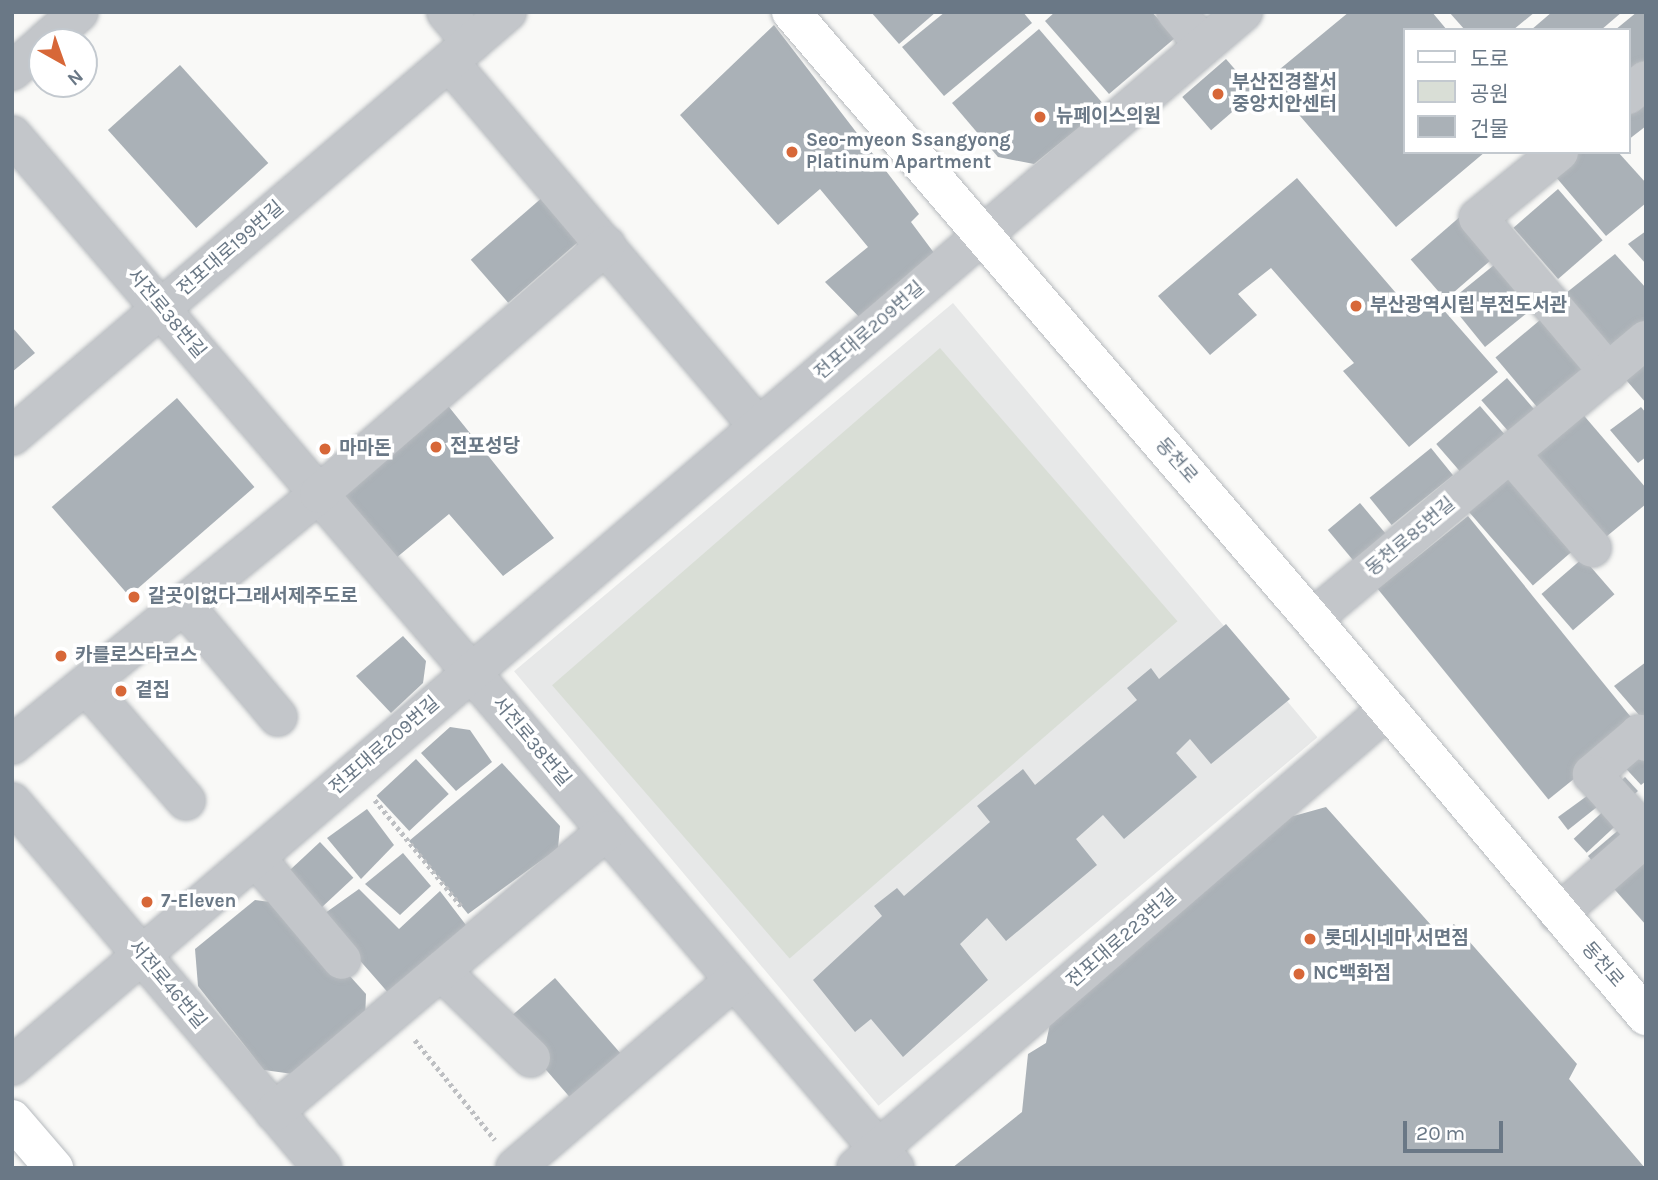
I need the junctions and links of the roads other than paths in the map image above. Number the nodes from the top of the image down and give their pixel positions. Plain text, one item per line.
1 (79, 12) edge
2 (446, 12) edge
3 (507, 12) edge
4 (791, 12) edge
5 (1176, 12) edge
6 (1243, 12) edge
7 (61, 28) edge
8 (1204, 45) junction
9 (460, 53) junction
10 (28, 57) edge
11 (12, 71) edge
12 (1646, 80) edge
13 (1630, 93) edge
14 (12, 135) edge
15 (1557, 154) edge
16 (983, 235) junction
17 (607, 246) junction
18 (161, 309) junction
19 (1646, 341) edge
20 (1608, 372) junction
21 (758, 427) junction
22 (12, 436) edge
23 (1511, 454) junction
24 (319, 494) junction
25 (1592, 548) dead end
26 (184, 604) junction
27 (1312, 619) junction
28 (471, 672) junction
29 (86, 684) junction
30 (1388, 709) junction
31 (278, 717) dead end
32 (1646, 742) edge
33 (12, 745) edge
34 (186, 800) dead end
35 (12, 802) edge
36 (607, 831) junction
37 (1646, 836) edge
38 (256, 858) junction
39 (1558, 914) junction
40 (142, 955) junction
41 (342, 960) dead end
42 (442, 971) junction
43 (734, 980) junction
44 (1645, 1012) edge
45 (531, 1058) dead end
46 (12, 1066) edge
47 (274, 1112) junction
48 (12, 1119) edge
49 (877, 1161) edge
50 (516, 1167) edge
51 (54, 1168) edge
52 (322, 1168) edge

1 - 7 street
2 - 9 street
3 - 9 street, 전포대로199번길
4 - 16 main road, 동천로
5 - 8 street
6 - 8 street, 전포대로209번길
8 - 16 street, 전포대로209번길
9 - 17 street
9 - 18 street, 전포대로199번길
10 - 11 street
12 - 13 street
14 - 18 street, 서전로38번길
15 - 20 street
16 - 21 street, 전포대로209번길
16 - 27 main road, 동천로
17 - 21 street
17 - 24 street
18 - 22 street, 전포대로199번길
18 - 24 street, 서전로38번길
19 - 20 street, 동천로85번길
20 - 23 street, 동천로85번길
21 - 28 street, 전포대로209번길
23 - 25 street
23 - 27 street, 동천로85번길
24 - 26 street
24 - 28 street, 서전로38번길
26 - 29 street
26 - 31 street
27 - 30 main road, 동천로
28 - 36 street, 서전로38번길
28 - 38 street, 전포대로209번길
29 - 33 street
29 - 34 street
30 - 39 main road, 동천로
30 - 49 street, 전포대로223번길
32 - 37 street
35 - 40 street, 서전로46번길
36 - 42 street
36 - 43 street, 서전로38번길
37 - 39 street
38 - 40 street, 전포대로209번길
38 - 41 street
39 - 44 main road, 동천로
40 - 46 street, 전포대로209번길
40 - 47 street, 서전로46번길
42 - 45 street
42 - 47 street
43 - 49 street, 서전로38번길
43 - 50 street
47 - 52 street, 서전로46번길
48 - 51 main road

